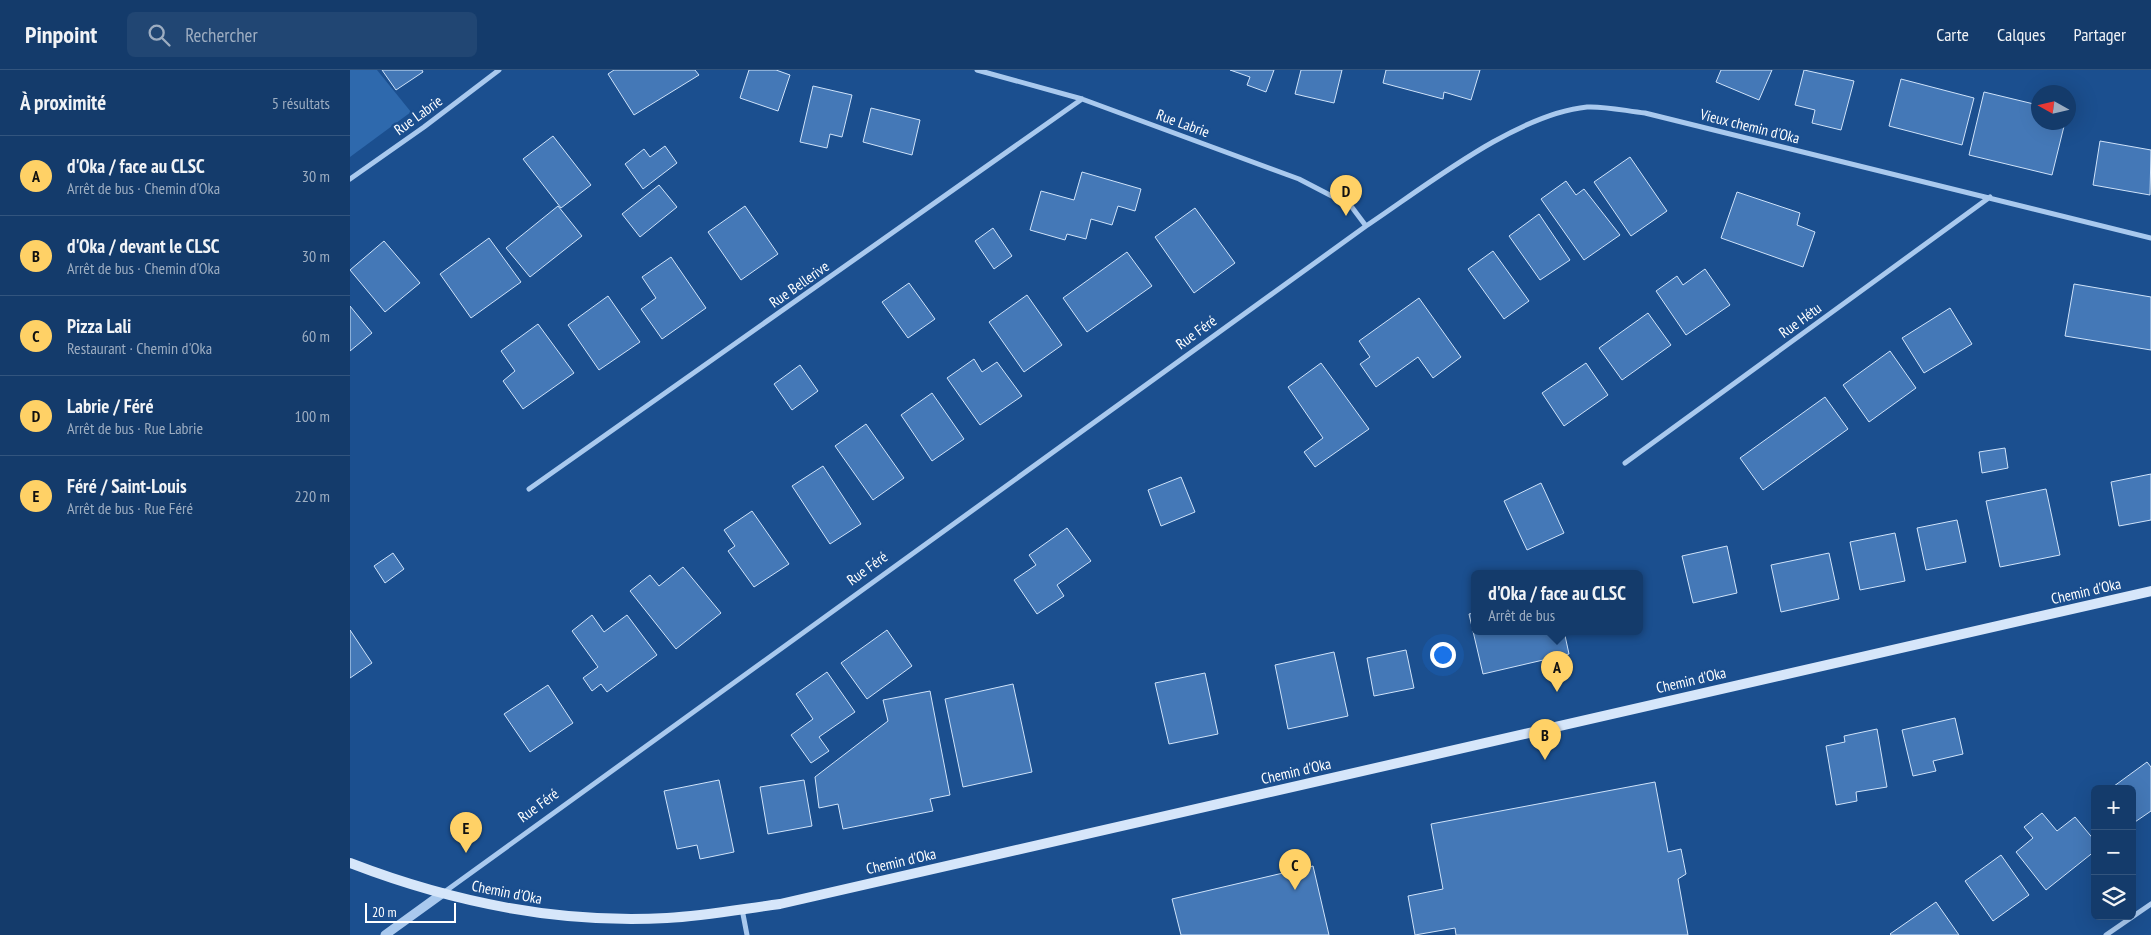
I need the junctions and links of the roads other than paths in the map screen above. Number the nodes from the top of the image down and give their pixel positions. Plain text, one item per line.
1 (499, 70) edge
2 (977, 70) edge
3 (1082, 100) junction
4 (350, 179) edge
5 (1990, 197) junction
6 (1366, 226) junction
7 (2151, 238) edge
8 (1625, 463) dead end
9 (530, 489) dead end
10 (2151, 592) edge
11 (350, 863) edge
12 (443, 893) junction
13 (2151, 904) edge
14 (742, 909) junction
15 (385, 935) edge
16 (747, 935) edge
17 (2106, 935) edge

1 - 4 street, Rue Labrie
2 - 3 street, Rue Labrie
3 - 6 street, Rue Labrie
3 - 9 street, Rue Bellerive
5 - 6 street, Vieux chemin d'Oka
5 - 7 street, Vieux chemin d'Oka
5 - 8 street, Rue Hétu
6 - 12 street, Rue Féré
10 - 14 main road, Chemin d'Oka
11 - 12 main road, Chemin d'Oka
12 - 14 main road, Chemin d'Oka
12 - 15 street, Rue Féré
13 - 17 street
14 - 16 street

